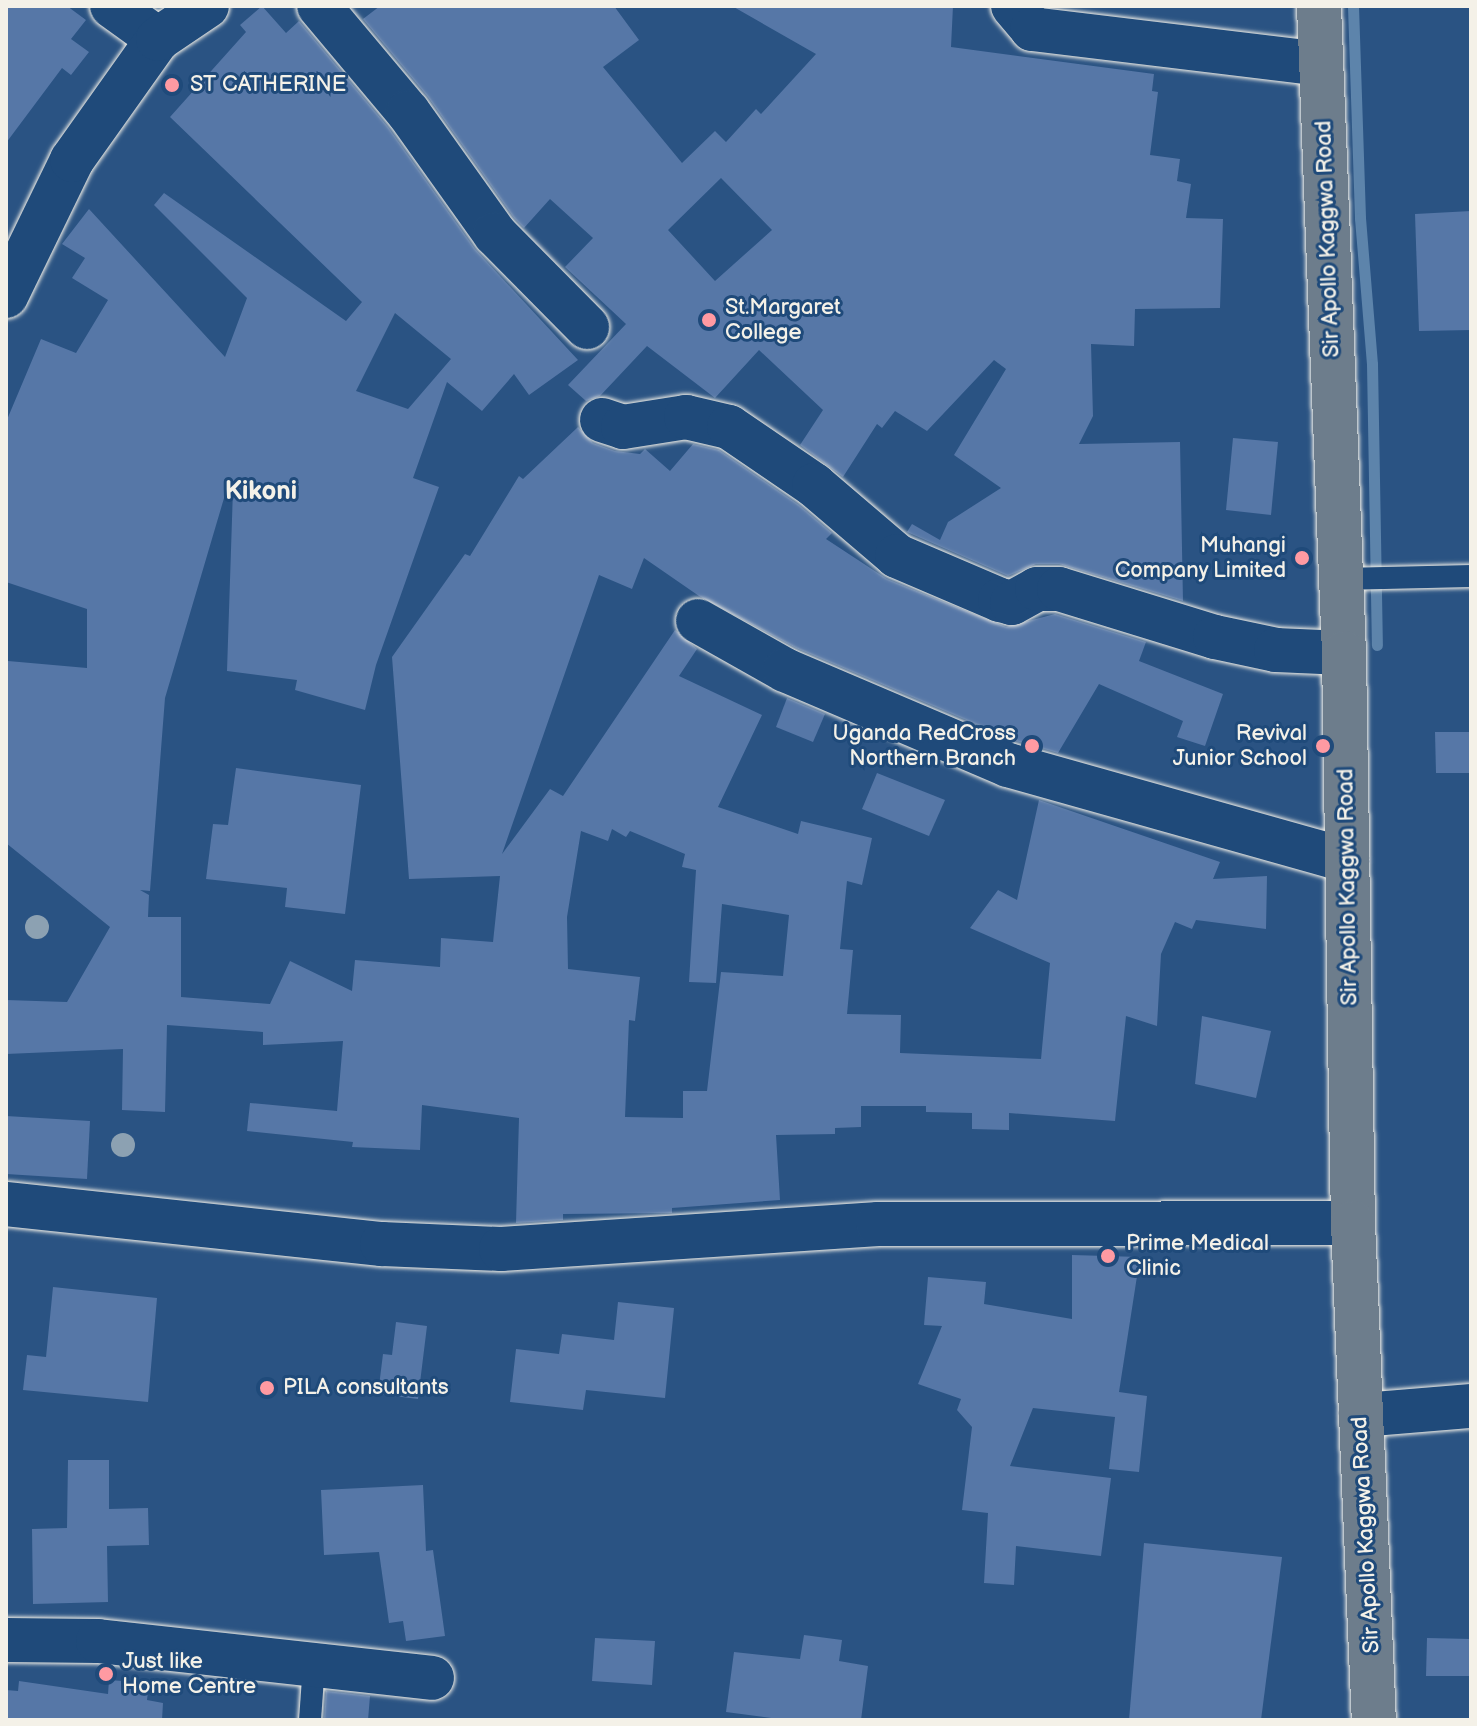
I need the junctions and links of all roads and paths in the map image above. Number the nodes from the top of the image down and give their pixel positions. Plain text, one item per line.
1 (112, 6) edge
2 (319, 6) edge
3 (1013, 6) edge
4 (1319, 6) edge
5 (180, 19) edge
6 (1321, 64) junction
7 (6, 296) edge
8 (587, 327) dead end
9 (602, 420) dead end
10 (1471, 576) edge
11 (1341, 579) junction
12 (698, 621) dead end
13 (1344, 653) junction
14 (1347, 860) junction
15 (6, 1204) edge
16 (1353, 1223) junction
17 (1471, 1406) edge
18 (1361, 1415) junction
19 (6, 1640) edge
20 (314, 1664) junction
21 (432, 1678) dead end
22 (310, 1720) edge
23 (1374, 1720) edge

1 - 5 street
2 - 8 street
3 - 6 street
4 - 6 main road, Sir Apollo Kaggwa Road
5 - 7 street
6 - 11 main road, Sir Apollo Kaggwa Road
9 - 13 street
10 - 11 lane
11 - 13 main road, Sir Apollo Kaggwa Road
12 - 14 street
13 - 14 main road, Sir Apollo Kaggwa Road
14 - 16 main road, Sir Apollo Kaggwa Road
15 - 16 street
16 - 18 main road, Sir Apollo Kaggwa Road
17 - 18 street
18 - 23 main road, Sir Apollo Kaggwa Road
19 - 20 street
20 - 21 street
20 - 22 lane

